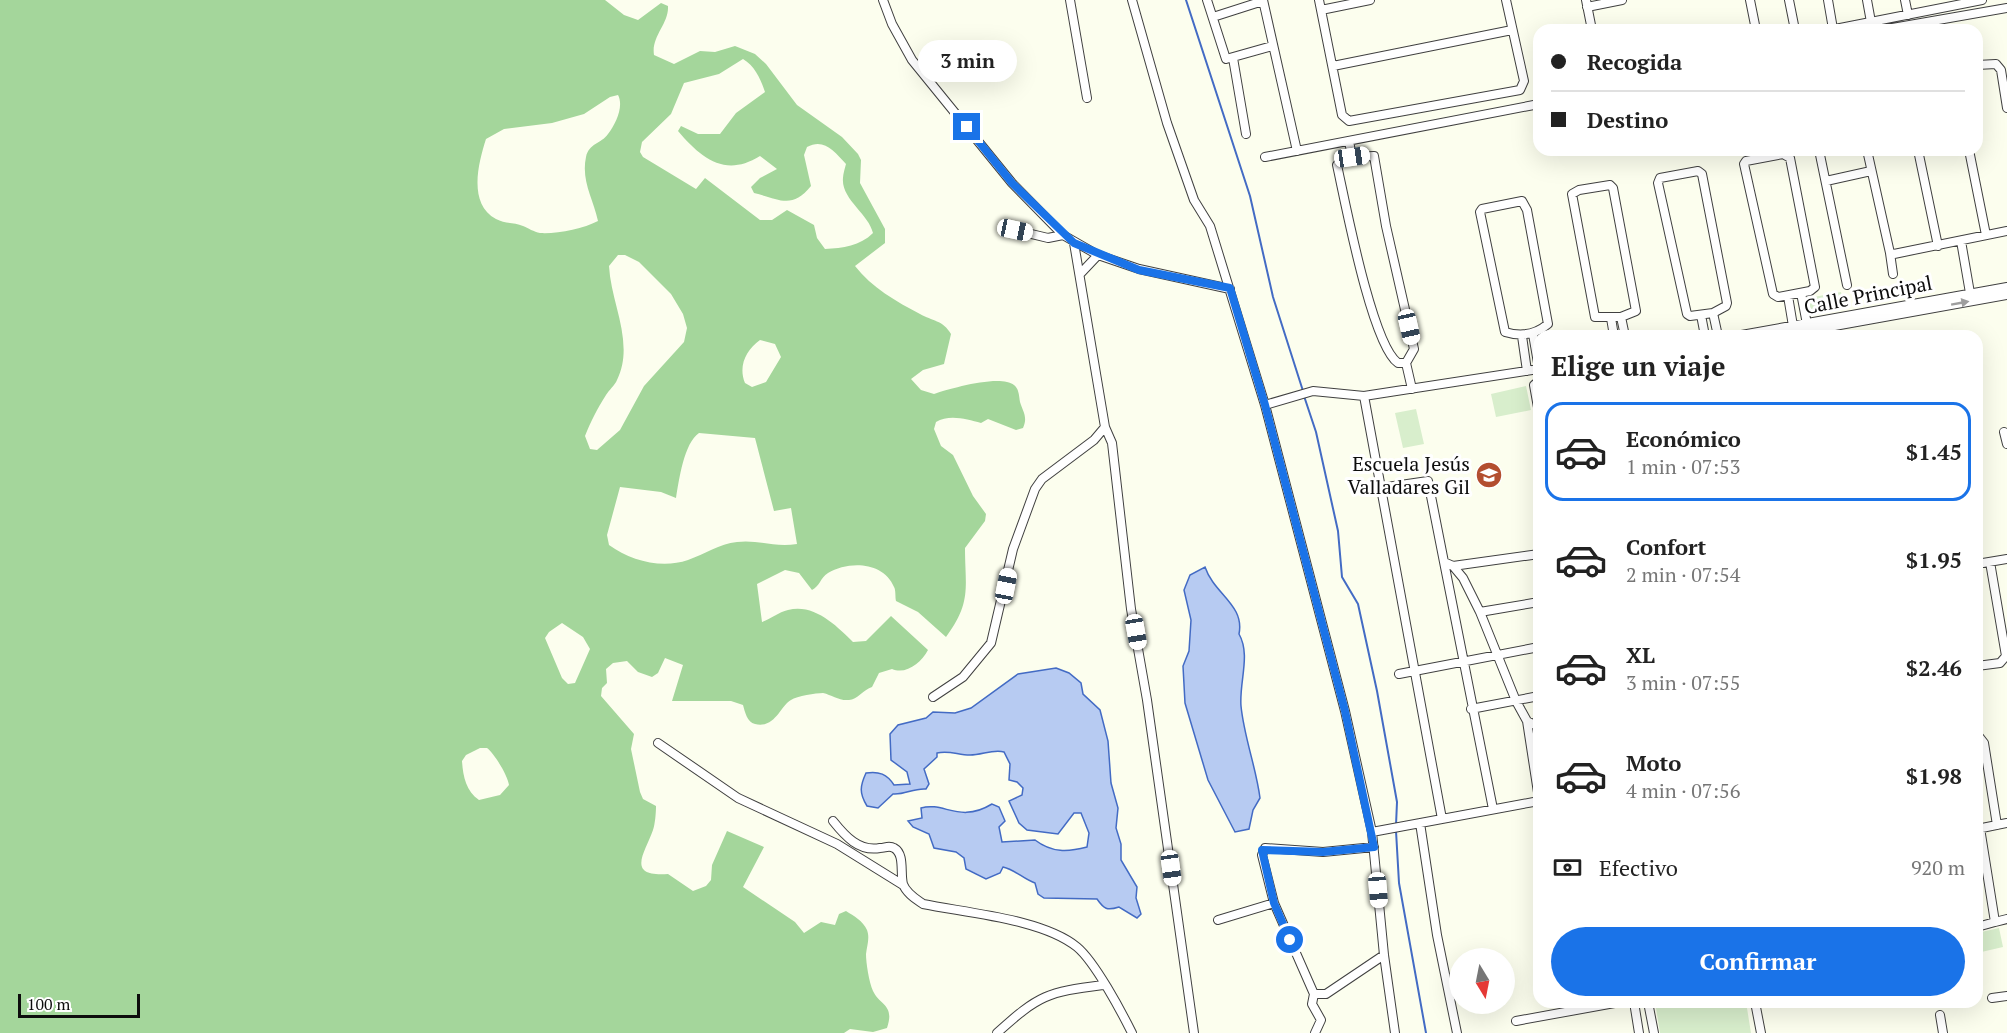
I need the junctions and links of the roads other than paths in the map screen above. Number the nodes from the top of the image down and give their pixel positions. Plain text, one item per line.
1 (883, 0) edge
2 (1070, 0) edge
3 (1132, 0) edge
4 (1207, 0) edge
5 (1263, 0) edge
6 (1319, 0) edge
7 (1370, 0) edge
8 (1506, 0) edge
9 (1622, 0) edge
10 (1750, 0) edge
11 (1789, 0) edge
12 (1828, 0) edge
13 (1867, 0) edge
14 (1905, 0) edge
15 (1982, 0) edge
16 (1587, 3) edge
17 (1946, 4) edge
18 (2007, 8) edge
19 (1321, 10) junction
20 (1908, 15) junction
21 (1213, 17) junction
22 (1871, 22) junction
23 (1591, 24) edge
24 (1755, 24) edge
25 (1794, 24) edge
26 (1831, 24) edge
27 (1861, 24) edge
28 (1931, 24) edge
29 (1512, 30) junction
30 (1272, 46) junction
31 (1233, 58) junction
32 (1983, 65) edge
33 (1332, 66) junction
34 (1087, 98) dead end
35 (1533, 105) edge
36 (2007, 108) edge
37 (1246, 135) dead end
38 (1349, 141) junction
39 (1297, 151) junction
40 (1772, 156) edge
41 (1786, 156) edge
42 (1820, 156) edge
43 (1868, 156) edge
44 (1919, 156) edge
45 (1969, 156) edge
46 (1265, 157) dead end
47 (1352, 157) junction
48 (1871, 171) junction
49 (1826, 180) junction
50 (1015, 230) dead end
51 (2007, 231) edge
52 (1063, 235) junction
53 (1986, 235) junction
54 (1961, 241) junction
55 (1074, 243) junction
56 (1938, 246) junction
57 (1890, 253) junction
58 (1098, 255) junction
59 (1080, 274) junction
60 (1893, 274) dead end
61 (1847, 285) dead end
62 (2007, 287) edge
63 (1230, 288) junction
64 (1801, 293) junction
65 (1970, 293) junction
66 (2007, 295) edge
67 (1788, 296) junction
68 (1713, 313) junction
69 (1701, 315) junction
70 (1616, 317) junction
71 (1807, 324) junction
72 (1793, 326) junction
73 (1534, 330) edge
74 (1615, 330) edge
75 (1621, 330) edge
76 (1704, 330) edge
77 (1717, 330) edge
78 (1770, 330) edge
79 (1812, 330) edge
80 (1533, 334) edge
81 (1522, 336) junction
82 (1406, 363) junction
83 (1533, 370) edge
84 (1527, 371) junction
85 (1412, 388) junction
86 (1364, 396) junction
87 (1265, 405) junction
88 (1105, 428) junction
89 (2004, 432) dead end
90 (2007, 444) edge
91 (1380, 488) junction
92 (1533, 555) edge
93 (2007, 559) edge
94 (1444, 562) junction
95 (1990, 562) junction
96 (1983, 563) edge
97 (1453, 566) junction
98 (1533, 603) edge
99 (1480, 612) junction
100 (1533, 648) edge
101 (1497, 655) junction
102 (1462, 662) junction
103 (1983, 665) edge
104 (1416, 670) junction
105 (1399, 674) dead end
106 (933, 697) dead end
107 (1533, 697) edge
108 (1516, 701) junction
109 (1471, 709) junction
110 (1527, 721) junction
111 (1533, 724) edge
112 (1983, 742) edge
113 (658, 743) dead end
114 (1533, 760) edge
115 (1533, 801) edge
116 (1493, 809) junction
117 (1442, 819) junction
118 (833, 821) dead end
119 (2007, 823) edge
120 (1417, 824) junction
121 (1997, 825) junction
122 (1983, 827) edge
123 (1375, 831) junction
124 (1374, 847) junction
125 (1983, 852) edge
126 (903, 885) junction
127 (1274, 903) junction
128 (2007, 919) edge
129 (1218, 920) dead end
130 (1995, 922) junction
131 (1983, 925) edge
132 (1384, 955) junction
133 (1103, 985) junction
134 (1314, 994) junction
135 (2007, 996) edge
136 (1992, 999) dead end
137 (1587, 1008) edge
138 (1635, 1008) edge
139 (1649, 1008) edge
140 (1756, 1008) edge
141 (1940, 1015) dead end
142 (1516, 1021) dead end
143 (997, 1033) edge
144 (1132, 1033) edge
145 (1194, 1033) edge
146 (1315, 1033) edge
147 (1395, 1033) edge
148 (1457, 1033) edge
149 (1640, 1033) edge
150 (1654, 1033) edge
151 (1761, 1033) edge
152 (1943, 1033) edge

1 - 52 street
2 - 34 street
3 - 63 street
4 - 21 street
5 - 21 street
5 - 30 street
6 - 19 street
7 - 19 street
8 - 29 street
9 - 16 street
10 - 24 street
11 - 25 street
12 - 26 street
13 - 22 street
14 - 20 street
15 - 17 street
16 - 23 street
17 - 20 street
18 - 28 street
19 - 33 street
20 - 22 street
21 - 31 street
22 - 27 street
29 - 33 street
29 - 33 street
30 - 31 street
30 - 39 street
31 - 37 street
32 - 36 street
35 - 38 street
38 - 39 street
38 - 47 street
39 - 46 street
40 - 67 street
41 - 64 street
42 - 49 street
43 - 48 street
44 - 56 street
45 - 53 street
47 - 82 street
47 - 82 street
48 - 49 street
48 - 57 street
49 - 61 street
50 - 52 street
51 - 53 street
52 - 55 street
53 - 54 street
54 - 56 street
54 - 65 street
55 - 58 street
55 - 59 street
56 - 57 street
57 - 60 street
58 - 59 street
58 - 63 street
59 - 88 street
62 - 65 street, Calle Principal
63 - 87 street
64 - 67 street
64 - 71 street
65 - 71 street, Calle Principal
79 -> 66 street
67 - 72 street
68 - 69 street
68 - 69 street
68 - 77 street
69 - 76 street
70 - 70 street
70 - 74 street
70 - 75 street
71 - 72 street, Calle Principal
72 - 78 street, Calle Principal
73 - 81 street
80 - 81 street
81 - 84 street
82 - 85 street
83 - 84 street
84 - 85 street
85 - 86 street
86 - 87 street
86 - 91 street
87 - 123 street
88 - 106 street
88 - 145 street
89 - 90 street
91 - 94 street
91 - 104 street
92 - 97 street
93 - 95 street
94 - 97 street
94 - 102 street
95 - 96 street
95 - 103 street
97 - 99 street
98 - 99 street
99 - 101 street
100 - 101 street
101 - 102 street
101 - 108 street
102 - 104 street
102 - 109 street
104 - 105 street
104 - 117 street
107 - 108 street
108 - 109 street
108 - 110 street
109 - 116 street
110 - 111 street
110 - 114 street
112 - 121 street
113 - 126 street
115 - 116 street
116 - 117 street
117 - 120 street
118 - 126 street
119 - 121 street
120 - 123 street
120 - 148 street
121 - 122 street
123 - 124 street
124 - 127 street
124 - 132 street
125 - 130 street
126 - 133 street
127 - 129 street
127 - 134 street
128 - 130 street
130 - 131 street
132 - 134 street
132 - 147 street
133 - 143 street
133 - 144 street
134 - 146 street
135 - 136 street
137 - 142 street
138 - 149 street
139 - 150 street
140 - 151 street
141 - 152 street

